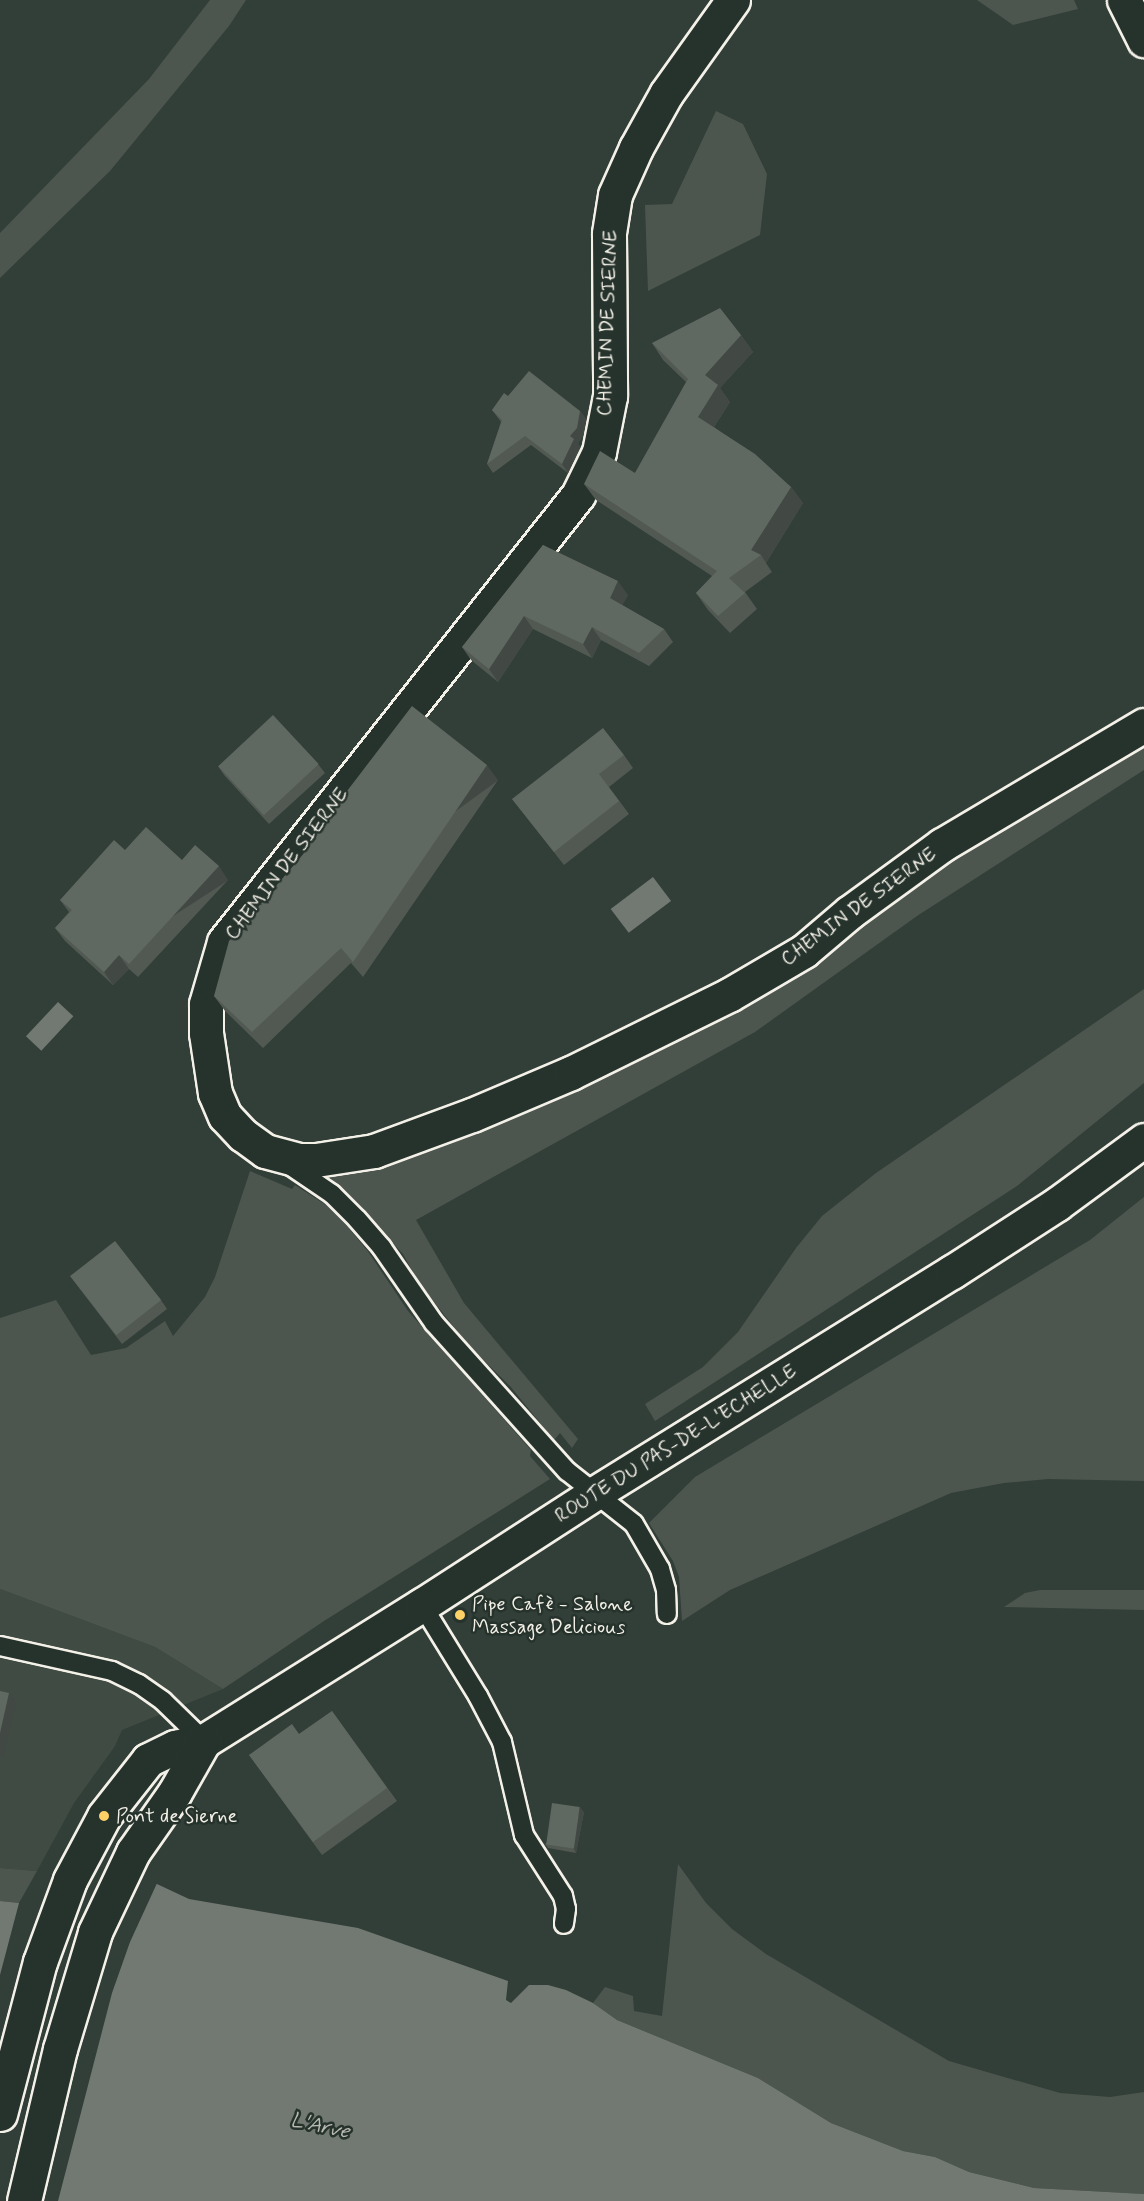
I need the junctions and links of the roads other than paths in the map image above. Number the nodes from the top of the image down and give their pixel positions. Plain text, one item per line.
1 (733, 0) edge
2 (1124, 0) edge
3 (1144, 40) edge
4 (1144, 725) edge
5 (1144, 1140) edge
6 (266, 1151) junction
7 (595, 1494) junction
8 (422, 1605) junction
9 (667, 1614) dead end
10 (0, 1646) edge
11 (192, 1748) junction
12 (564, 1924) dead end
13 (0, 2114) edge
14 (24, 2201) edge

1 - 6 street, CHEMIN DE SIERNE
2 - 3 street
4 - 6 street, CHEMIN DE SIERNE
5 - 7 street, ROUTE DU PAS-DE-L'ECHELLE
6 - 7 lane
7 - 8 street, ROUTE DU PAS-DE-L'ECHELLE
7 - 9 lane
8 - 11 street, ROUTE DU PAS-DE-L'ECHELLE
8 - 12 lane
10 - 11 lane
11 - 13 street, ROUTE DU PAS-DE-L'ECHELLE
11 - 14 street, ROUTE DU PAS-DE-L'ECHELLE

